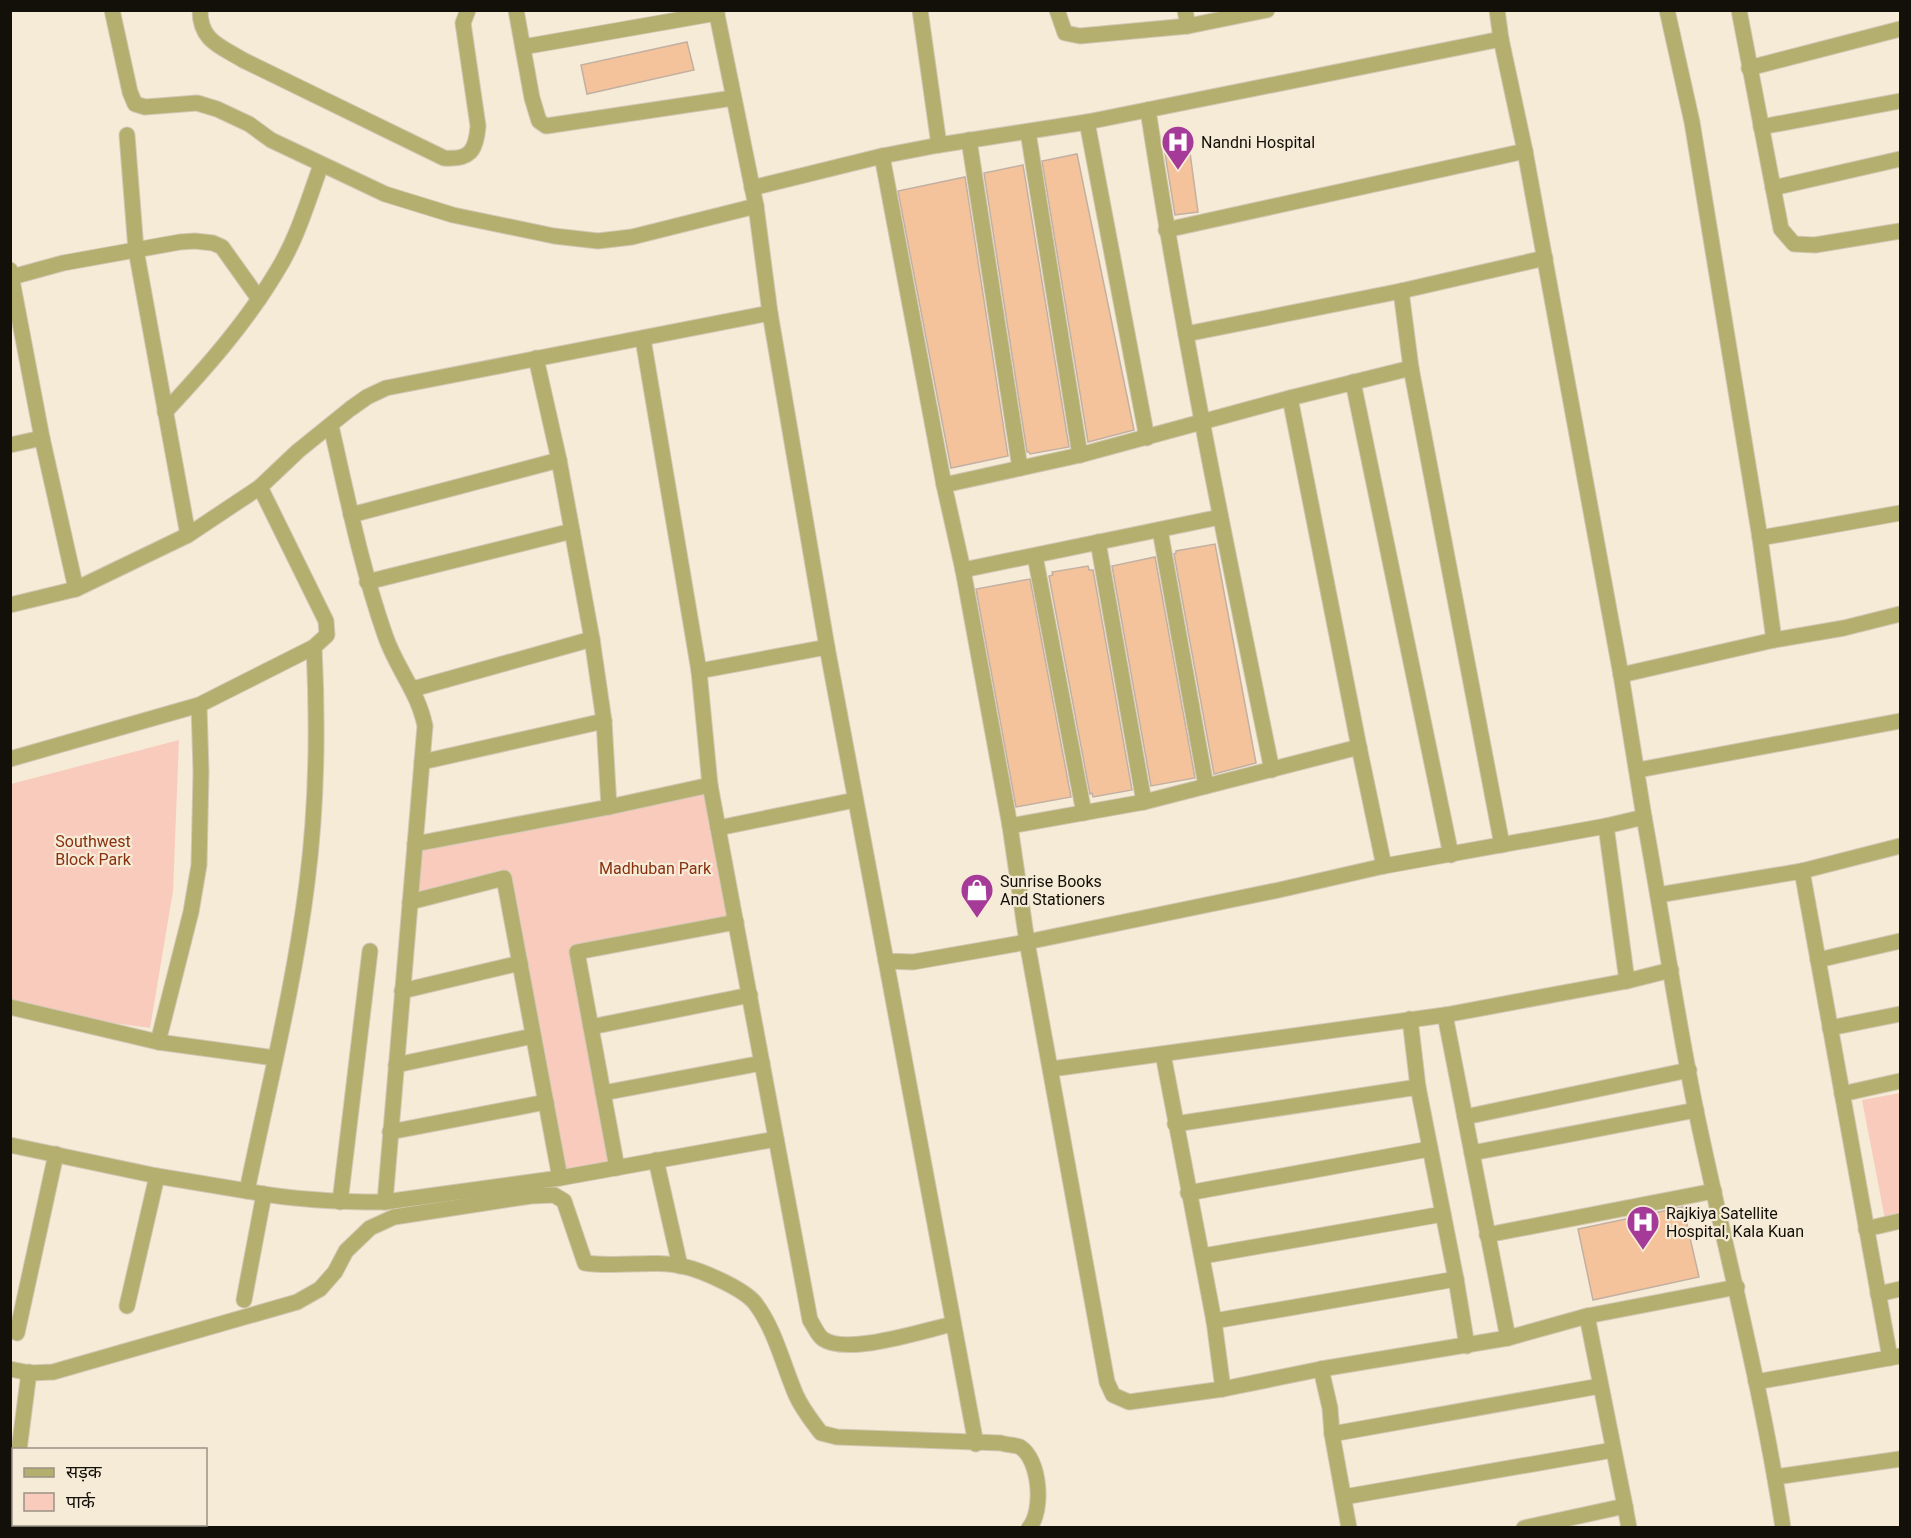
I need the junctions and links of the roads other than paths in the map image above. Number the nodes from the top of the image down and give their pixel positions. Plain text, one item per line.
1 (112, 10) edge
2 (200, 10) edge
3 (468, 10) edge
4 (516, 10) edge
5 (920, 10) edge
6 (1057, 10) edge
7 (1185, 10) edge
8 (1267, 10) edge
9 (1497, 10) edge
10 (1667, 10) edge
11 (1739, 10) edge
12 (716, 12) edge
13 (1188, 26) junction
14 (1900, 29) edge
15 (1501, 39) junction
16 (523, 48) junction
17 (1749, 68) junction
18 (733, 98) junction
19 (1900, 101) edge
20 (1148, 110) junction
21 (1088, 122) junction
22 (1761, 127) junction
23 (1028, 132) junction
24 (127, 135) dead end
25 (969, 140) junction
26 (939, 145) junction
27 (1525, 151) junction
28 (882, 156) junction
29 (1900, 159) edge
30 (321, 165) junction
31 (752, 188) junction
32 (1773, 189) junction
33 (756, 206) junction
34 (1166, 230) junction
35 (1900, 231) edge
36 (136, 250) junction
37 (1545, 258) junction
38 (11, 274) edge
39 (1401, 291) junction
40 (259, 299) junction
41 (770, 313) junction
42 (1186, 334) junction
43 (643, 339) junction
44 (536, 358) junction
45 (1411, 368) junction
46 (1353, 382) junction
47 (1290, 398) junction
48 (165, 412) junction
49 (1201, 421) junction
50 (331, 426) junction
51 (42, 438) junction
52 (1147, 438) junction
53 (10, 444) edge
54 (1080, 455) junction
55 (559, 460) junction
56 (1020, 468) junction
57 (944, 485) junction
58 (260, 487) junction
59 (1900, 513) edge
60 (351, 515) junction
61 (1220, 517) junction
62 (1160, 530) junction
63 (572, 531) junction
64 (188, 535) junction
65 (1760, 538) junction
66 (1098, 542) junction
67 (1035, 556) junction
68 (963, 570) junction
69 (367, 582) junction
70 (76, 589) junction
71 (10, 605) edge
72 (1900, 614) edge
73 (592, 639) junction
74 (1774, 640) junction
75 (315, 647) junction
76 (827, 647) junction
77 (699, 671) junction
78 (1621, 675) junction
79 (412, 689) junction
80 (200, 705) junction
81 (604, 721) junction
82 (1900, 722) edge
83 (1359, 747) junction
84 (10, 759) edge
85 (422, 762) junction
86 (1272, 770) junction
87 (1638, 770) junction
88 (710, 786) junction
89 (1206, 786) junction
90 (855, 800) junction
91 (1144, 802) junction
92 (609, 807) junction
93 (1084, 813) junction
94 (1644, 817) junction
95 (1010, 826) junction
96 (1606, 826) junction
97 (718, 828) junction
98 (415, 844) junction
99 (1502, 845) junction
100 (1900, 846) edge
101 (1451, 855) junction
102 (1384, 866) junction
103 (1802, 871) junction
104 (1658, 895) junction
105 (410, 902) junction
106 (736, 922) junction
107 (1900, 941) edge
108 (1027, 942) junction
109 (370, 951) dead end
110 (1818, 960) junction
111 (886, 962) junction
112 (520, 963) junction
113 (1671, 970) junction
114 (1627, 981) junction
115 (402, 992) junction
116 (750, 995) junction
117 (10, 1007) edge
118 (1900, 1014) edge
119 (1445, 1015) junction
120 (1410, 1019) junction
121 (591, 1027) junction
122 (1830, 1028) junction
123 (533, 1036) junction
124 (158, 1042) junction
125 (1163, 1054) junction
126 (274, 1058) junction
127 (762, 1063) junction
128 (396, 1065) junction
129 (1051, 1069) junction
130 (1689, 1070) junction
131 (1900, 1081) edge
132 (1418, 1087) junction
133 (603, 1093) junction
134 (1842, 1094) junction
135 (546, 1102) junction
136 (1696, 1110) junction
137 (1465, 1117) junction
138 (1176, 1124) junction
139 (390, 1132) junction
140 (776, 1139) junction
141 (10, 1145) edge
142 (1429, 1149) junction
143 (1472, 1153) junction
144 (56, 1154) junction
145 (656, 1160) junction
146 (617, 1168) junction
147 (157, 1176) junction
148 (560, 1178) junction
149 (247, 1191) junction
150 (1714, 1191) junction
151 (1188, 1193) junction
152 (264, 1194) junction
153 (340, 1202) junction
154 (385, 1202) junction
155 (1443, 1214) junction
156 (1900, 1221) edge
157 (1866, 1229) junction
158 (1487, 1235) junction
159 (1203, 1256) junction
160 (680, 1266) junction
161 (1456, 1279) junction
162 (1737, 1287) junction
163 (1900, 1289) edge
164 (1878, 1294) junction
165 (244, 1300) dead end
166 (127, 1306) dead end
167 (1587, 1316) junction
168 (1214, 1321) junction
169 (953, 1324) junction
170 (17, 1333) dead end
171 (1508, 1338) junction
172 (1467, 1346) junction
173 (1895, 1357) edge
174 (1321, 1369) junction
175 (10, 1370) edge
176 (29, 1372) junction
177 (1756, 1382) junction
178 (1600, 1386) junction
179 (1223, 1389) junction
180 (1332, 1434) junction
181 (976, 1444) junction
182 (19, 1448) edge
183 (1613, 1449) junction
184 (1900, 1459) edge
185 (1775, 1477) junction
186 (1344, 1497) junction
187 (1625, 1506) junction
188 (1029, 1527) edge
189 (1349, 1527) edge
190 (1524, 1527) edge
191 (1629, 1527) edge
192 (1783, 1527) edge

1 - 30 street
2 - 3 street
4 - 16 street
5 - 26 street
6 - 13 street
7 - 13 street
8 - 13 street
9 - 15 street
10 - 65 street
11 - 17 street
12 - 16 street
12 - 18 street
14 - 17 street
15 - 20 street
15 - 27 street
16 - 18 street
17 - 22 street
18 - 31 street
19 - 22 street
20 - 21 street
20 - 34 street
21 - 23 street
21 - 52 street
22 - 32 street
23 - 25 street
23 - 54 street
24 - 36 street
25 - 26 street
25 - 56 street
26 - 28 street
27 - 34 street
27 - 37 street
28 - 31 street
28 - 57 street
29 - 32 street
30 - 33 street
30 - 40 street
31 - 33 street
32 - 35 street
33 - 41 street
34 - 42 street
36 - 38 street
36 - 40 street
36 - 48 street
37 - 39 street
37 - 78 street
38 - 51 street
39 - 42 street
39 - 45 street
40 - 48 street
41 - 43 street
41 - 76 street
42 - 49 street
43 - 44 street
43 - 77 street
44 - 50 street
44 - 55 street
45 - 46 street
45 - 99 street
46 - 47 street
46 - 101 street
47 - 49 street
47 - 83 street
48 - 64 street
49 - 52 street
49 - 61 street
50 - 58 street
50 - 60 street
51 - 53 street
51 - 70 street
52 - 54 street
54 - 56 street
55 - 60 street
55 - 63 street
56 - 57 street
57 - 68 street
58 - 64 street
58 - 75 street
59 - 65 street
60 - 69 street
61 - 62 street
61 - 86 street
62 - 66 street
62 - 89 street
63 - 69 street
63 - 73 street
64 - 70 street
65 - 74 street
66 - 67 street
66 - 91 street
67 - 68 street
67 - 93 street
68 - 95 street
69 - 79 street
70 - 71 street
72 - 74 street
73 - 79 street
73 - 81 street
74 - 78 street
75 - 80 street
75 - 126 street
76 - 77 street
76 - 90 street
77 - 88 street
78 - 87 street
79 - 85 street
80 - 84 street
80 - 124 street
81 - 85 street
81 - 92 street
82 - 87 street
83 - 86 street
83 - 102 street
85 - 98 street
86 - 89 street
87 - 94 street
88 - 92 street
88 - 97 street
89 - 91 street
90 - 97 street
90 - 111 street
91 - 93 street
92 - 98 street
93 - 95 street
94 - 96 street
94 - 104 street
95 - 108 street
96 - 99 street
96 - 114 street
97 - 106 street
98 - 105 street
99 - 101 street
100 - 103 street
101 - 102 street
102 - 108 street
103 - 104 street
103 - 110 street
104 - 113 street
105 - 112 street
105 - 115 street
106 - 116 street
106 - 121 street
107 - 110 street
108 - 111 street
108 - 129 street
109 - 153 street
110 - 122 street
111 - 169 street
112 - 115 street
112 - 123 street
113 - 114 street
113 - 130 street
114 - 119 street
115 - 128 street
116 - 121 street
116 - 127 street
117 - 124 street
118 - 122 street
119 - 120 street
119 - 137 street
120 - 125 street
120 - 132 street
121 - 133 street
122 - 134 street
123 - 128 street
123 - 135 street
124 - 126 street
125 - 129 street
125 - 138 street
126 - 149 street
127 - 133 street
127 - 140 street
128 - 139 street
129 - 179 street
130 - 136 street
130 - 137 street
131 - 134 street
132 - 138 street
132 - 142 street
133 - 146 street
134 - 157 street
135 - 139 street
135 - 148 street
136 - 143 street
136 - 150 street
137 - 143 street
138 - 151 street
139 - 154 street
140 - 145 street
140 - 169 street
141 - 144 street
142 - 151 street
142 - 155 street
143 - 158 street
144 - 147 street
144 - 170 street
145 - 146 street
145 - 160 street
146 - 148 street
147 - 149 street
147 - 166 street
148 - 154 street
149 - 152 street
150 - 158 street
150 - 162 street
151 - 159 street
152 - 153 street
152 - 165 street
153 - 154 street
155 - 159 street
155 - 161 street
156 - 157 street
157 - 164 street
158 - 171 street
159 - 168 street
160 - 176 street
160 - 181 street
161 - 168 street
161 - 172 street
162 - 167 street
162 - 177 street
163 - 164 street
164 - 173 street
167 - 171 street
167 - 178 street
168 - 179 street
169 - 181 street
171 - 172 street
172 - 174 street
173 - 177 street
174 - 179 street
174 - 180 street
175 - 176 street
176 - 182 street
177 - 185 street
178 - 180 street
178 - 183 street
180 - 186 street
181 - 188 street
183 - 186 street
183 - 187 street
184 - 185 street
185 - 192 street
186 - 189 street
187 - 190 street
187 - 191 street

